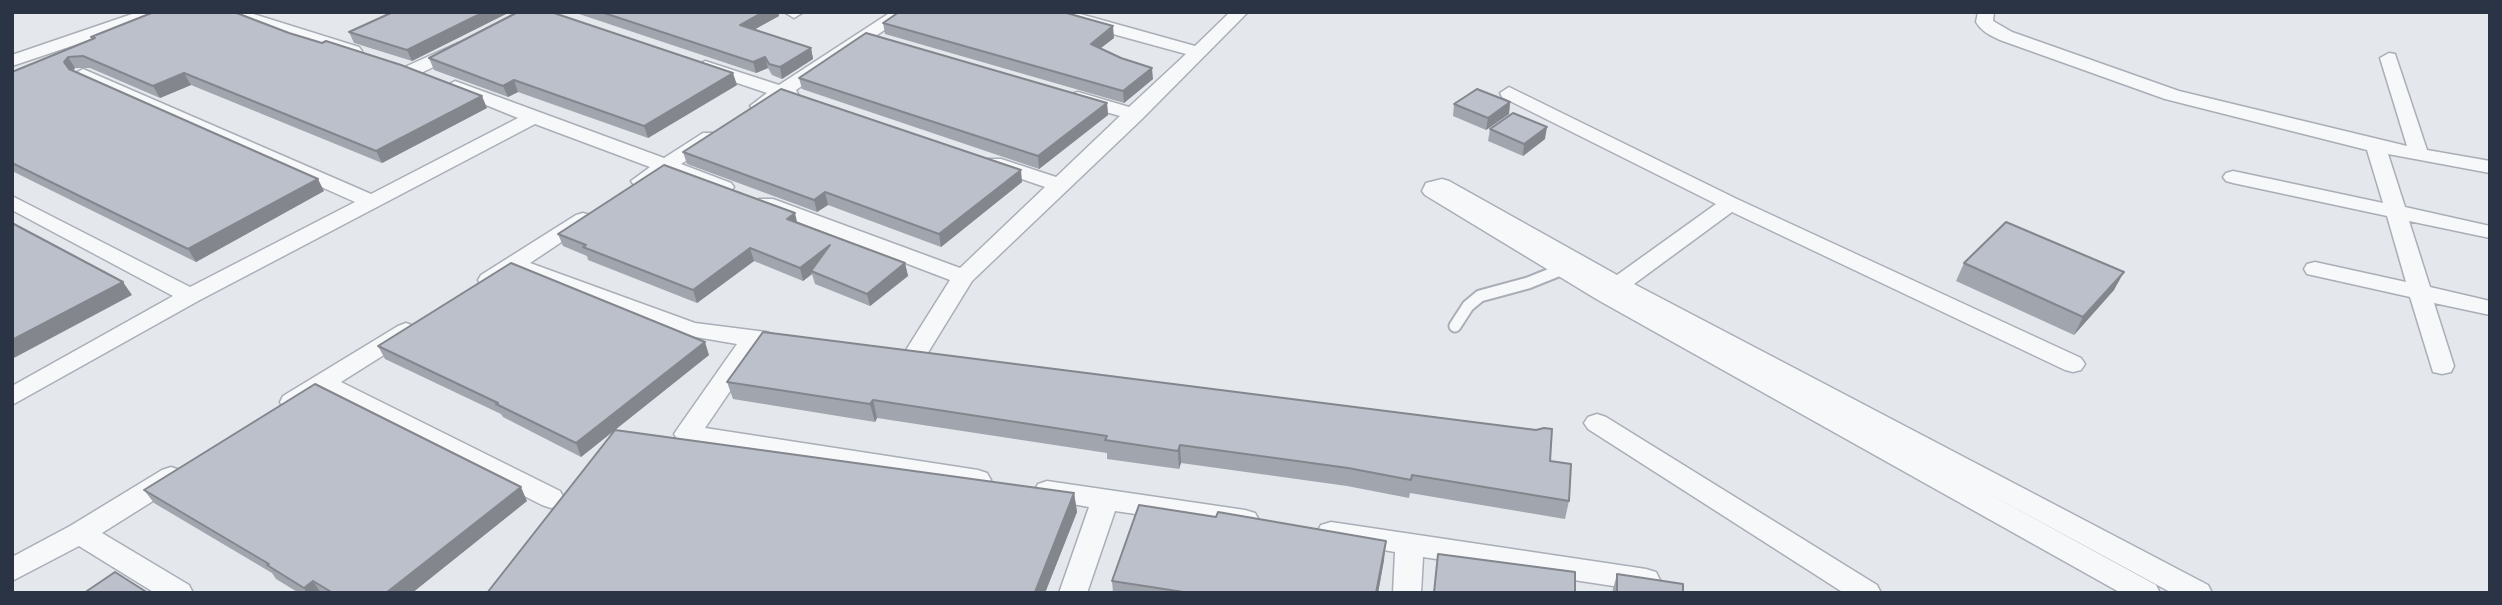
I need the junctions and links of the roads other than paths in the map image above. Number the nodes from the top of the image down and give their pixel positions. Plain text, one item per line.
1 (155, 12) edge
2 (229, 12) edge
3 (904, 12) edge
4 (1053, 12) edge
5 (1240, 12) edge
6 (1986, 12) edge
7 (868, 37) junction
8 (471, 41) edge
9 (895, 44) edge
10 (1198, 52) junction
11 (374, 58) edge
12 (2389, 58) dead end
13 (12, 61) edge
14 (690, 61) edge
15 (83, 74) edge
16 (1055, 91) edge
17 (781, 92) junction
18 (1509, 93) dead end
19 (808, 101) edge
20 (1135, 115) junction
21 (534, 117) junction
22 (2376, 146) junction
23 (2419, 154) junction
24 (980, 158) edge
25 (665, 165) junction
26 (2490, 167) edge
27 (2233, 177) dead end
28 (1059, 185) junction
29 (619, 195) edge
30 (370, 201) junction
31 (12, 202) edge
32 (1730, 203) junction
33 (596, 211) edge
34 (2395, 212) junction
35 (2490, 232) edge
36 (514, 265) junction
37 (1563, 269) junction
38 (2315, 269) dead end
39 (963, 278) junction
40 (1612, 290) junction
41 (2419, 292) junction
42 (469, 293) edge
43 (190, 296) junction
44 (2490, 308) edge
45 (424, 320) edge
46 (1455, 326) dead end
47 (753, 339) junction
48 (793, 344) edge
49 (886, 355) edge
50 (913, 358) junction
51 (941, 362) edge
52 (2073, 364) dead end
53 (2442, 366) dead end
54 (322, 383) junction
55 (12, 397) edge
56 (276, 412) edge
57 (1597, 423) dead end
58 (195, 462) edge
59 (997, 483) edge
60 (1024, 488) edge
61 (551, 498) dead end
62 (1105, 500) junction
63 (1264, 523) edge
64 (1304, 528) edge
65 (80, 533) junction
66 (1410, 543) junction
67 (12, 570) edge
68 (1656, 581) edge
69 (2138, 584) edge
70 (179, 593) edge
71 (1073, 593) edge
72 (1407, 593) edge
73 (1867, 593) edge
74 (2198, 593) edge

1 - 13 street
2 - 11 street
3 - 7 street
4 - 10 street
5 - 10 street
6 - 22 street
7 - 9 street
7 - 17 street
8 - 21 street
10 - 20 street
12 - 23 street
14 - 17 street
15 - 30 street
16 - 20 street
17 - 19 street
17 - 25 street
18 - 32 street
20 - 28 street
21 - 25 street
21 - 30 street
22 - 23 street
22 - 34 street
23 - 26 street
24 - 28 street
25 - 29 street
25 - 39 street
27 - 34 street
28 - 39 street
30 - 43 street
31 - 43 street
32 - 40 street
32 - 52 street
33 - 36 street
34 - 35 street
34 - 41 street
36 - 42 street
36 - 47 street
37 - 40 street
37 - 40 street
37 - 46 lane
38 - 41 street
39 - 50 street
40 - 69 street
41 - 44 street
41 - 53 street
43 - 55 street
45 - 54 street
47 - 48 street
47 - 59 street
49 - 50 street
50 - 51 street
54 - 56 street
54 - 61 street
57 - 73 street
58 - 65 street
60 - 62 street
62 - 63 street
62 - 71 street
64 - 66 street
65 - 67 street
65 - 70 street
66 - 68 street
66 - 72 street
69 - 74 street

